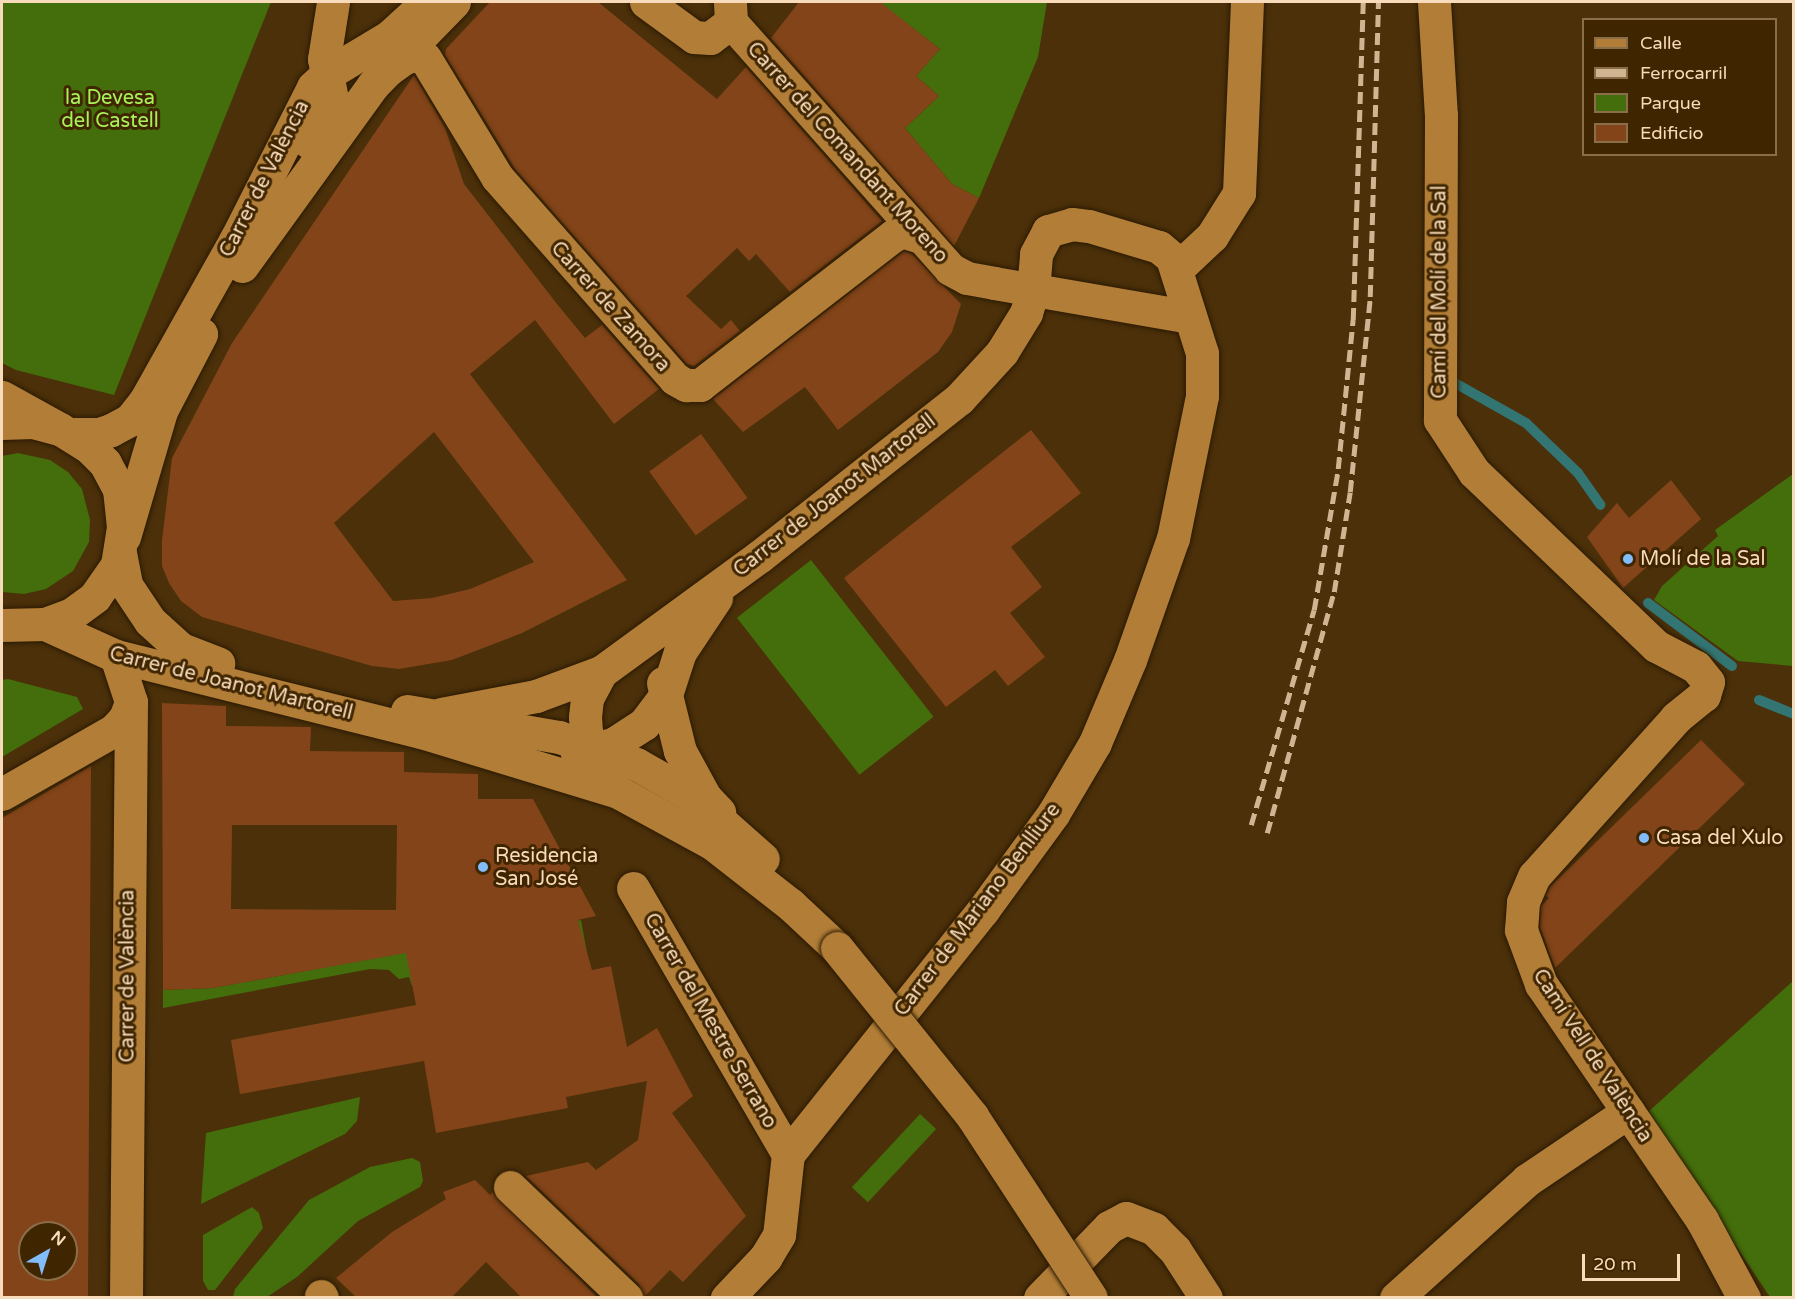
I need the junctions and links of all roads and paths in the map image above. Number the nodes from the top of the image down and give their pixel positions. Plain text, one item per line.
1 (436, 2) edge
2 (646, 2) edge
3 (1247, 2) edge
4 (1434, 2) edge
5 (331, 11) edge
6 (730, 12) edge
7 (414, 40) junction
8 (377, 60) junction
9 (434, 68) junction
10 (327, 74) junction
11 (917, 236) junction
12 (242, 266) junction
13 (1178, 268) junction
14 (1033, 290) junction
15 (1190, 316) junction
16 (2, 397) edge
17 (2, 423) edge
18 (65, 431) junction
19 (121, 549) junction
20 (749, 565) junction
21 (45, 624) junction
22 (5, 628) edge
23 (116, 656) junction
24 (611, 665) junction
25 (1708, 682) joint
26 (666, 694) junction
27 (131, 702) junction
28 (436, 729) junction
29 (596, 750) junction
30 (2, 794) edge
31 (648, 806) junction
32 (751, 846) junction
33 (633, 888) dead end
34 (837, 948) junction
35 (1628, 1112) junction
36 (788, 1154) junction
37 (510, 1187) dead end
38 (126, 1298) edge
39 (626, 1298) edge
40 (727, 1298) edge
41 (1040, 1298) edge
42 (1091, 1298) edge
43 (1206, 1298) edge
44 (1396, 1298) edge
45 (1744, 1298) edge

1 - 7 street
1 - 8 street
2 - 6 street
3 - 13 street
4 - 25 street, Camí del Molí de la Sal
5 - 8 street
5 - 10 street
6 - 11 street, Carrer del Comandant Moreno
7 - 8 street, Carrer de València
7 - 9 street
8 - 9 street
8 - 10 street
8 - 12 street, Carrer de València
9 - 11 street, Carrer de Zamora
10 - 12 street, Carrer de València
10 - 18 street, Carrer de València
11 - 14 street, Carrer del Comandant Moreno
12 - 19 street, Carrer de València
13 - 14 street, Carrer de Joanot Martorell
13 - 15 street, Carrer de Mariano Benlliure
14 - 15 street
14 - 20 street, Carrer de Joanot Martorell
15 - 36 street, Carrer de Mariano Benlliure
16 - 18 street, Carrer de Joanot Martorell
17 - 18 street
18 - 19 street, Carrer de Joanot Martorell
19 - 21 street, Carrer de València
19 - 28 street, Carrer de Joanot Martorell
20 - 24 street, Carrer de Joanot Martorell
20 - 26 street
21 - 22 street
21 - 23 street, Carrer de Joanot Martorell
23 - 27 street, Carrer de València
23 - 28 street, Carrer de Joanot Martorell
24 - 26 street
24 - 28 street, Carrer de Joanot Martorell
24 - 29 street, Carrer de Joanot Martorell
25 - 35 street, Camí Vell de València
26 - 29 street
26 - 32 street
27 - 30 street
27 - 38 street, Carrer de València
28 - 29 street
28 - 31 street
29 - 31 street, Carrer de Joanot Martorell
29 - 32 street
31 - 34 street
32 - 34 street
33 - 36 street, Carrer del Mestre Serrano
34 - 42 street, bridge
35 - 44 street
35 - 45 street, Camí Vell de València
36 - 40 street, Carrer de Mariano Benlliure
37 - 39 street
41 - 43 street

